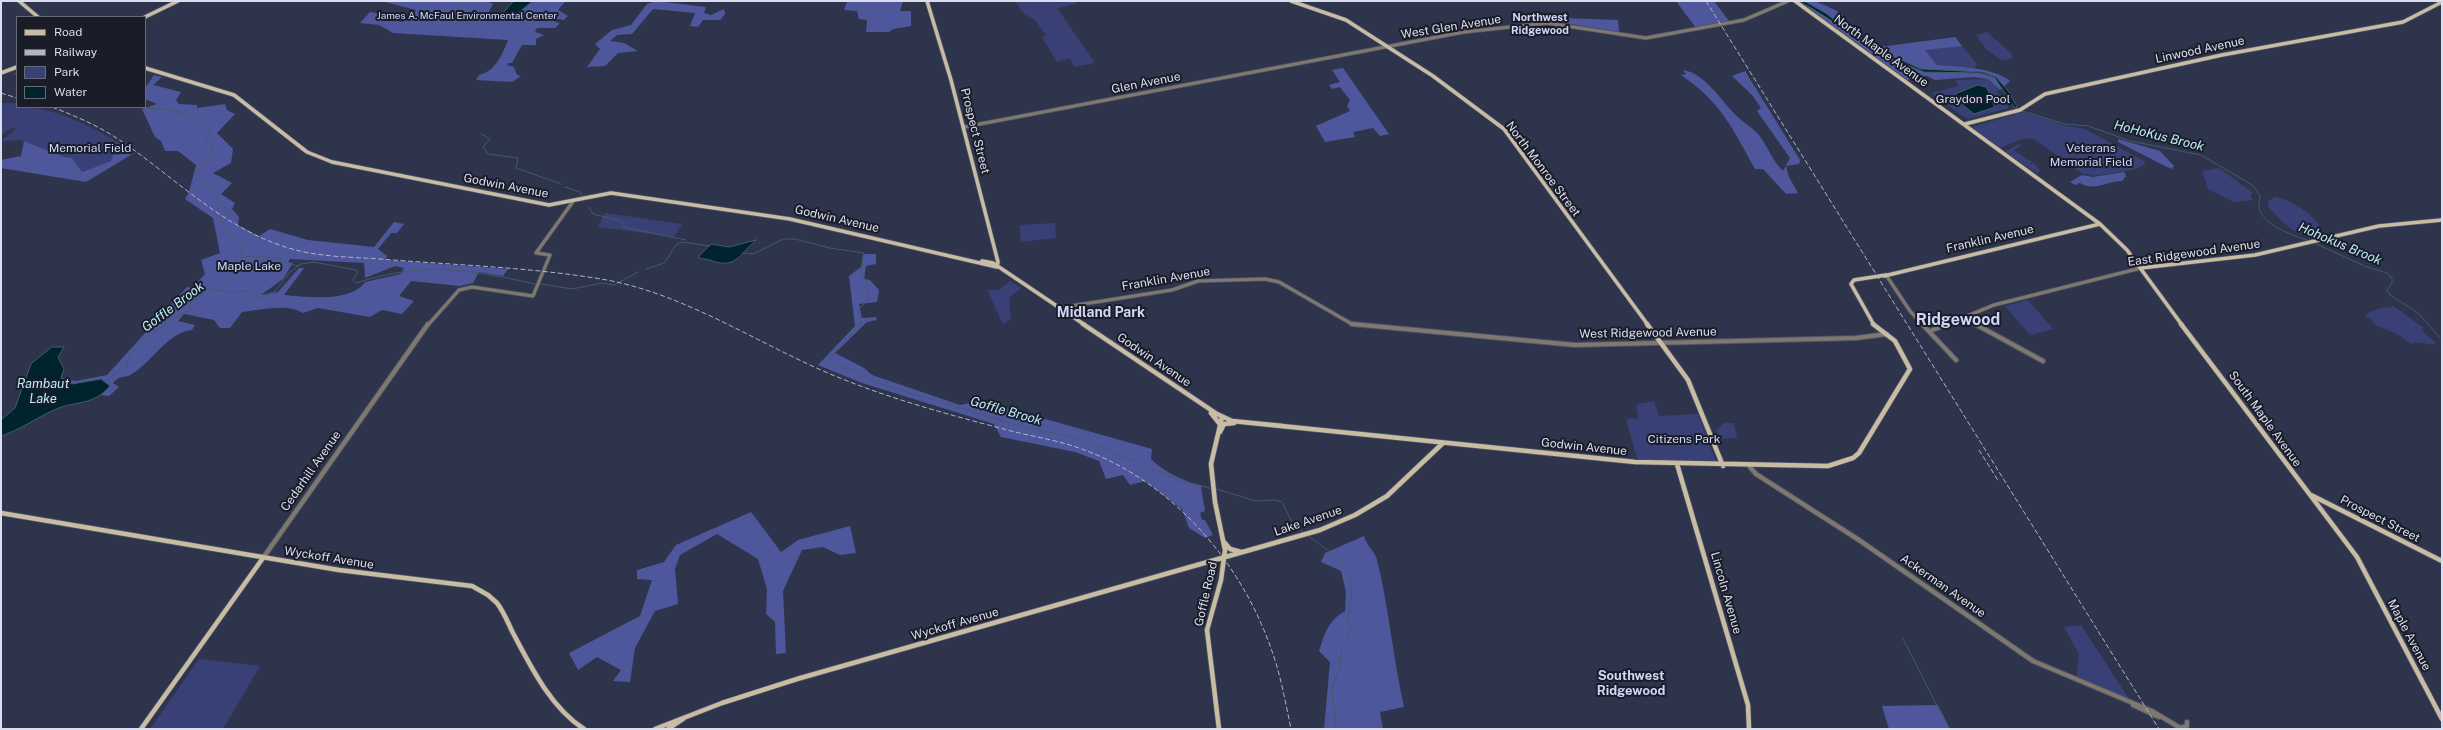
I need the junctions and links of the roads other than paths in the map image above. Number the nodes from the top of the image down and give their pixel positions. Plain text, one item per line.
1 (19, 1) edge
2 (178, 1) edge
3 (927, 1) edge
4 (1291, 1) edge
5 (1788, 1) edge
6 (1795, 1) edge
7 (2442, 2) edge
8 (37, 16) edge
9 (146, 17) edge
10 (1387, 47) junction
11 (1331, 58) joint
12 (16, 67) edge
13 (146, 68) edge
14 (1, 73) edge
15 (1965, 124) junction
16 (964, 127) junction
17 (572, 202) junction
18 (2442, 220) edge
19 (2100, 224) junction
20 (996, 254) junction
21 (980, 261) junction
22 (986, 262) junction
23 (998, 267) junction
24 (2141, 268) junction
25 (1886, 275) junction
26 (1058, 308) junction
27 (1963, 317) junction
28 (1411, 329) joint
29 (1930, 331) junction
30 (1887, 334) junction
31 (1660, 343) junction
32 (1956, 360) dead end
33 (2043, 361) dead end
34 (1207, 408) junction
35 (1222, 417) junction
36 (1240, 422) junction
37 (1219, 423) junction
38 (1217, 435) junction
39 (1443, 443) junction
40 (1677, 464) junction
41 (1723, 466) junction
42 (1750, 466) junction
43 (2309, 494) junction
44 (1, 513) edge
45 (1223, 540) junction
46 (1242, 553) junction
47 (1224, 557) junction
48 (263, 558) junction
49 (2442, 561) edge
50 (2370, 582) joint
51 (692, 714) junction
52 (2442, 719) edge
53 (2187, 722) dead end
54 (2181, 728) edge
55 (141, 729) edge
56 (584, 729) edge
57 (655, 729) edge
58 (668, 729) edge
59 (1219, 729) edge
60 (1749, 729) edge

1 - 8 main road
2 - 9 main road
3 - 16 main road, Prospect Street
4 - 10 main road, North Monroe Street
5 - 10 street, West Glen Avenue
6 - 15 main road, North Maple Avenue
7 - 15 main road, Linwood Avenue
10 - 11 street, West Glen Avenue
10 - 31 main road, North Monroe Street
11 - 16 street, Glen Avenue
12 - 14 main road
13 - 17 main road, Godwin Avenue
15 - 19 main road, North Maple Avenue
16 - 20 main road, Prospect Street
17 - 21 main road, Godwin Avenue
17 - 48 street, Cedarhill Avenue
18 - 24 main road, East Ridgewood Avenue
19 - 24 main road, North Maple Avenue
19 - 25 main road, Franklin Avenue
20 - 22 main road
20 - 23 main road, Prospect Street
21 - 22 main road, Godwin Avenue
21 - 23 main road, Godwin Avenue
22 - 23 main road, Godwin Avenue
23 - 26 main road, Godwin Avenue
24 - 27 street, East Ridgewood Avenue
24 - 43 main road, South Maple Avenue
25 - 29 street
25 - 30 main road, Franklin Avenue
26 - 28 street, Franklin Avenue
26 - 34 main road, Godwin Avenue
27 - 29 street, East Ridgewood Avenue
27 - 33 street
28 - 31 street, West Ridgewood Avenue
29 - 32 street
30 - 31 street, West Ridgewood Avenue
30 - 42 main road, Godwin Avenue
31 - 41 main road, North Monroe Street
34 - 35 main road, Godwin Avenue
34 - 37 main road
35 - 36 main road, Godwin Avenue
35 - 37 main road, Goffle Road
36 - 38 main road
36 - 39 main road, Godwin Avenue
37 - 38 main road, Goffle Road
38 - 45 main road, Goffle Road
39 - 40 main road, Godwin Avenue
39 - 46 main road, Lake Avenue
40 - 41 main road, Godwin Avenue
40 - 60 main road, Lincoln Avenue
41 - 42 main road, Godwin Avenue
42 - 54 street, Ackerman Avenue
43 - 49 main road, Prospect Street
43 - 50 main road, South Maple Avenue
44 - 48 main road, Wyckoff Avenue
45 - 46 main road
45 - 47 main road, Goffle Road
46 - 47 main road, Lake Avenue
47 - 51 main road, Wyckoff Avenue
47 - 59 main road, Goffle Road
48 - 55 main road, Cedarhill Avenue
48 - 56 main road, Wyckoff Avenue
50 - 52 main road, Maple Avenue
51 - 57 main road, Wyckoff Avenue
51 - 58 main road, Wyckoff Avenue
53 - 54 street

